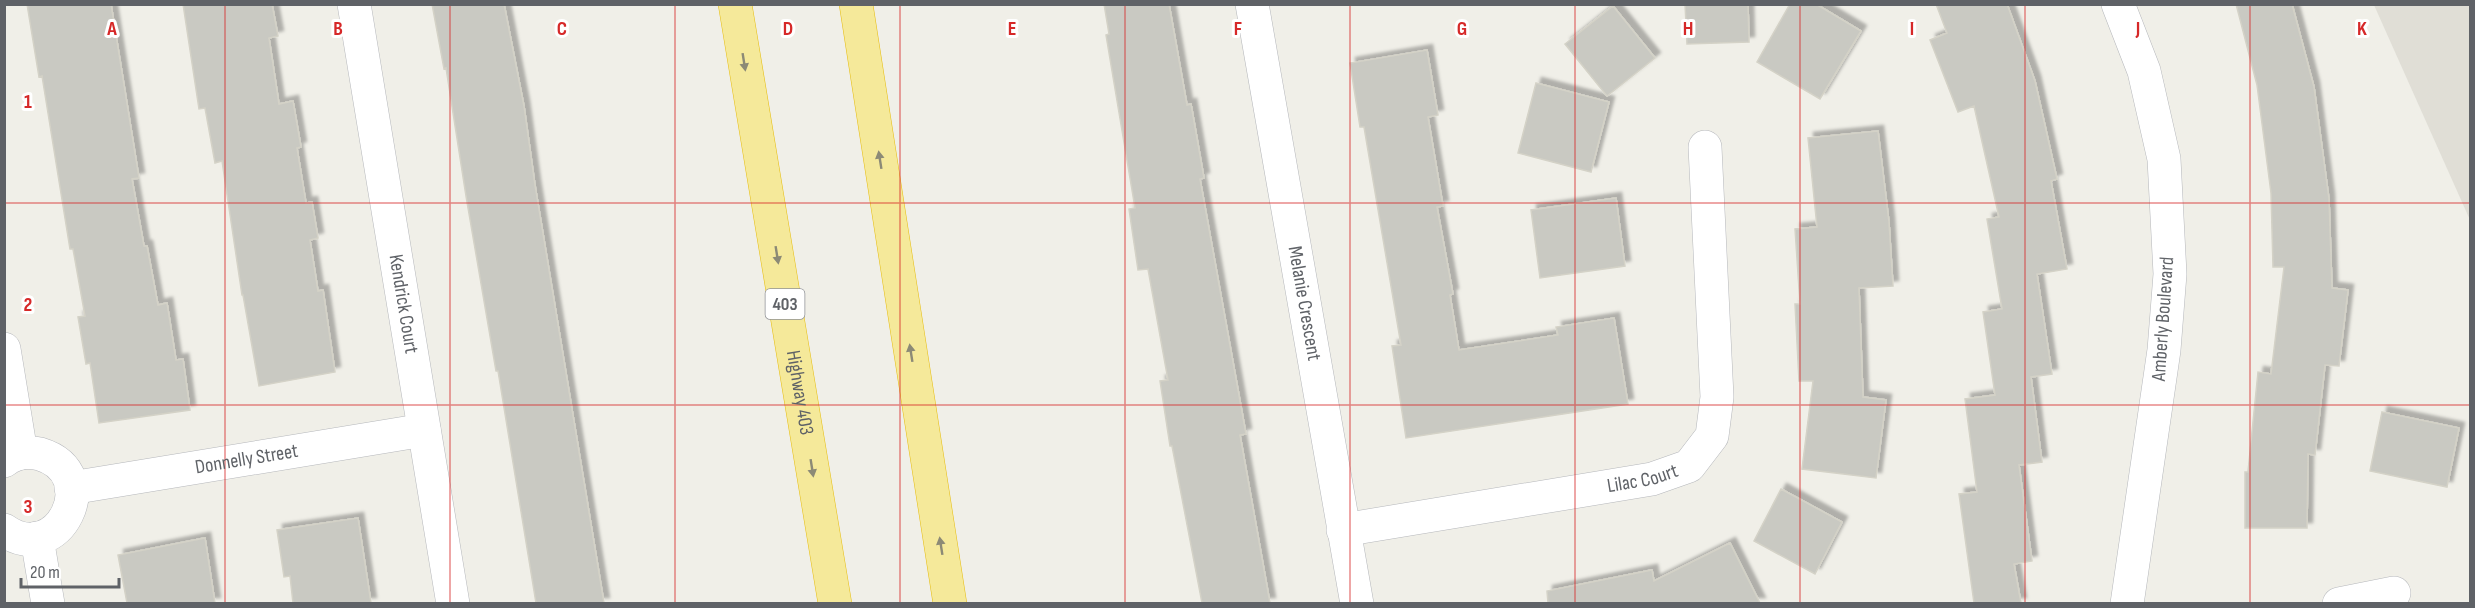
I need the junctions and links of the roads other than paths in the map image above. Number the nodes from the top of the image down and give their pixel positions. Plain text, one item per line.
1 (354, 4) edge
2 (735, 4) edge
3 (856, 4) edge
4 (1252, 4) edge
5 (2118, 4) edge
6 (1705, 147) dead end
7 (4, 349) edge
8 (424, 430) junction
9 (13, 457) edge
10 (71, 488) junction
11 (4, 530) edge
12 (1343, 530) junction
13 (37, 538) junction
14 (2394, 593) dead end
15 (48, 603) edge
16 (453, 603) edge
17 (835, 603) edge
18 (950, 603) edge
19 (1358, 603) edge
20 (2127, 603) edge
21 (2339, 603) edge

1 - 8 street, Kendrick Court
2 -> 17 highway, Highway 403 / 403
18 -> 3 highway
4 - 12 street, Melanie Crescent
5 - 20 street, Amberly Boulevard
6 - 12 street, Lilac Court
7 - 9 street
8 - 10 street, Donnelly Street
8 - 16 street, Kendrick Court
9 - 10 street
10 - 13 street
11 - 13 street
12 - 19 street, Melanie Crescent
13 - 15 street
14 - 21 street

